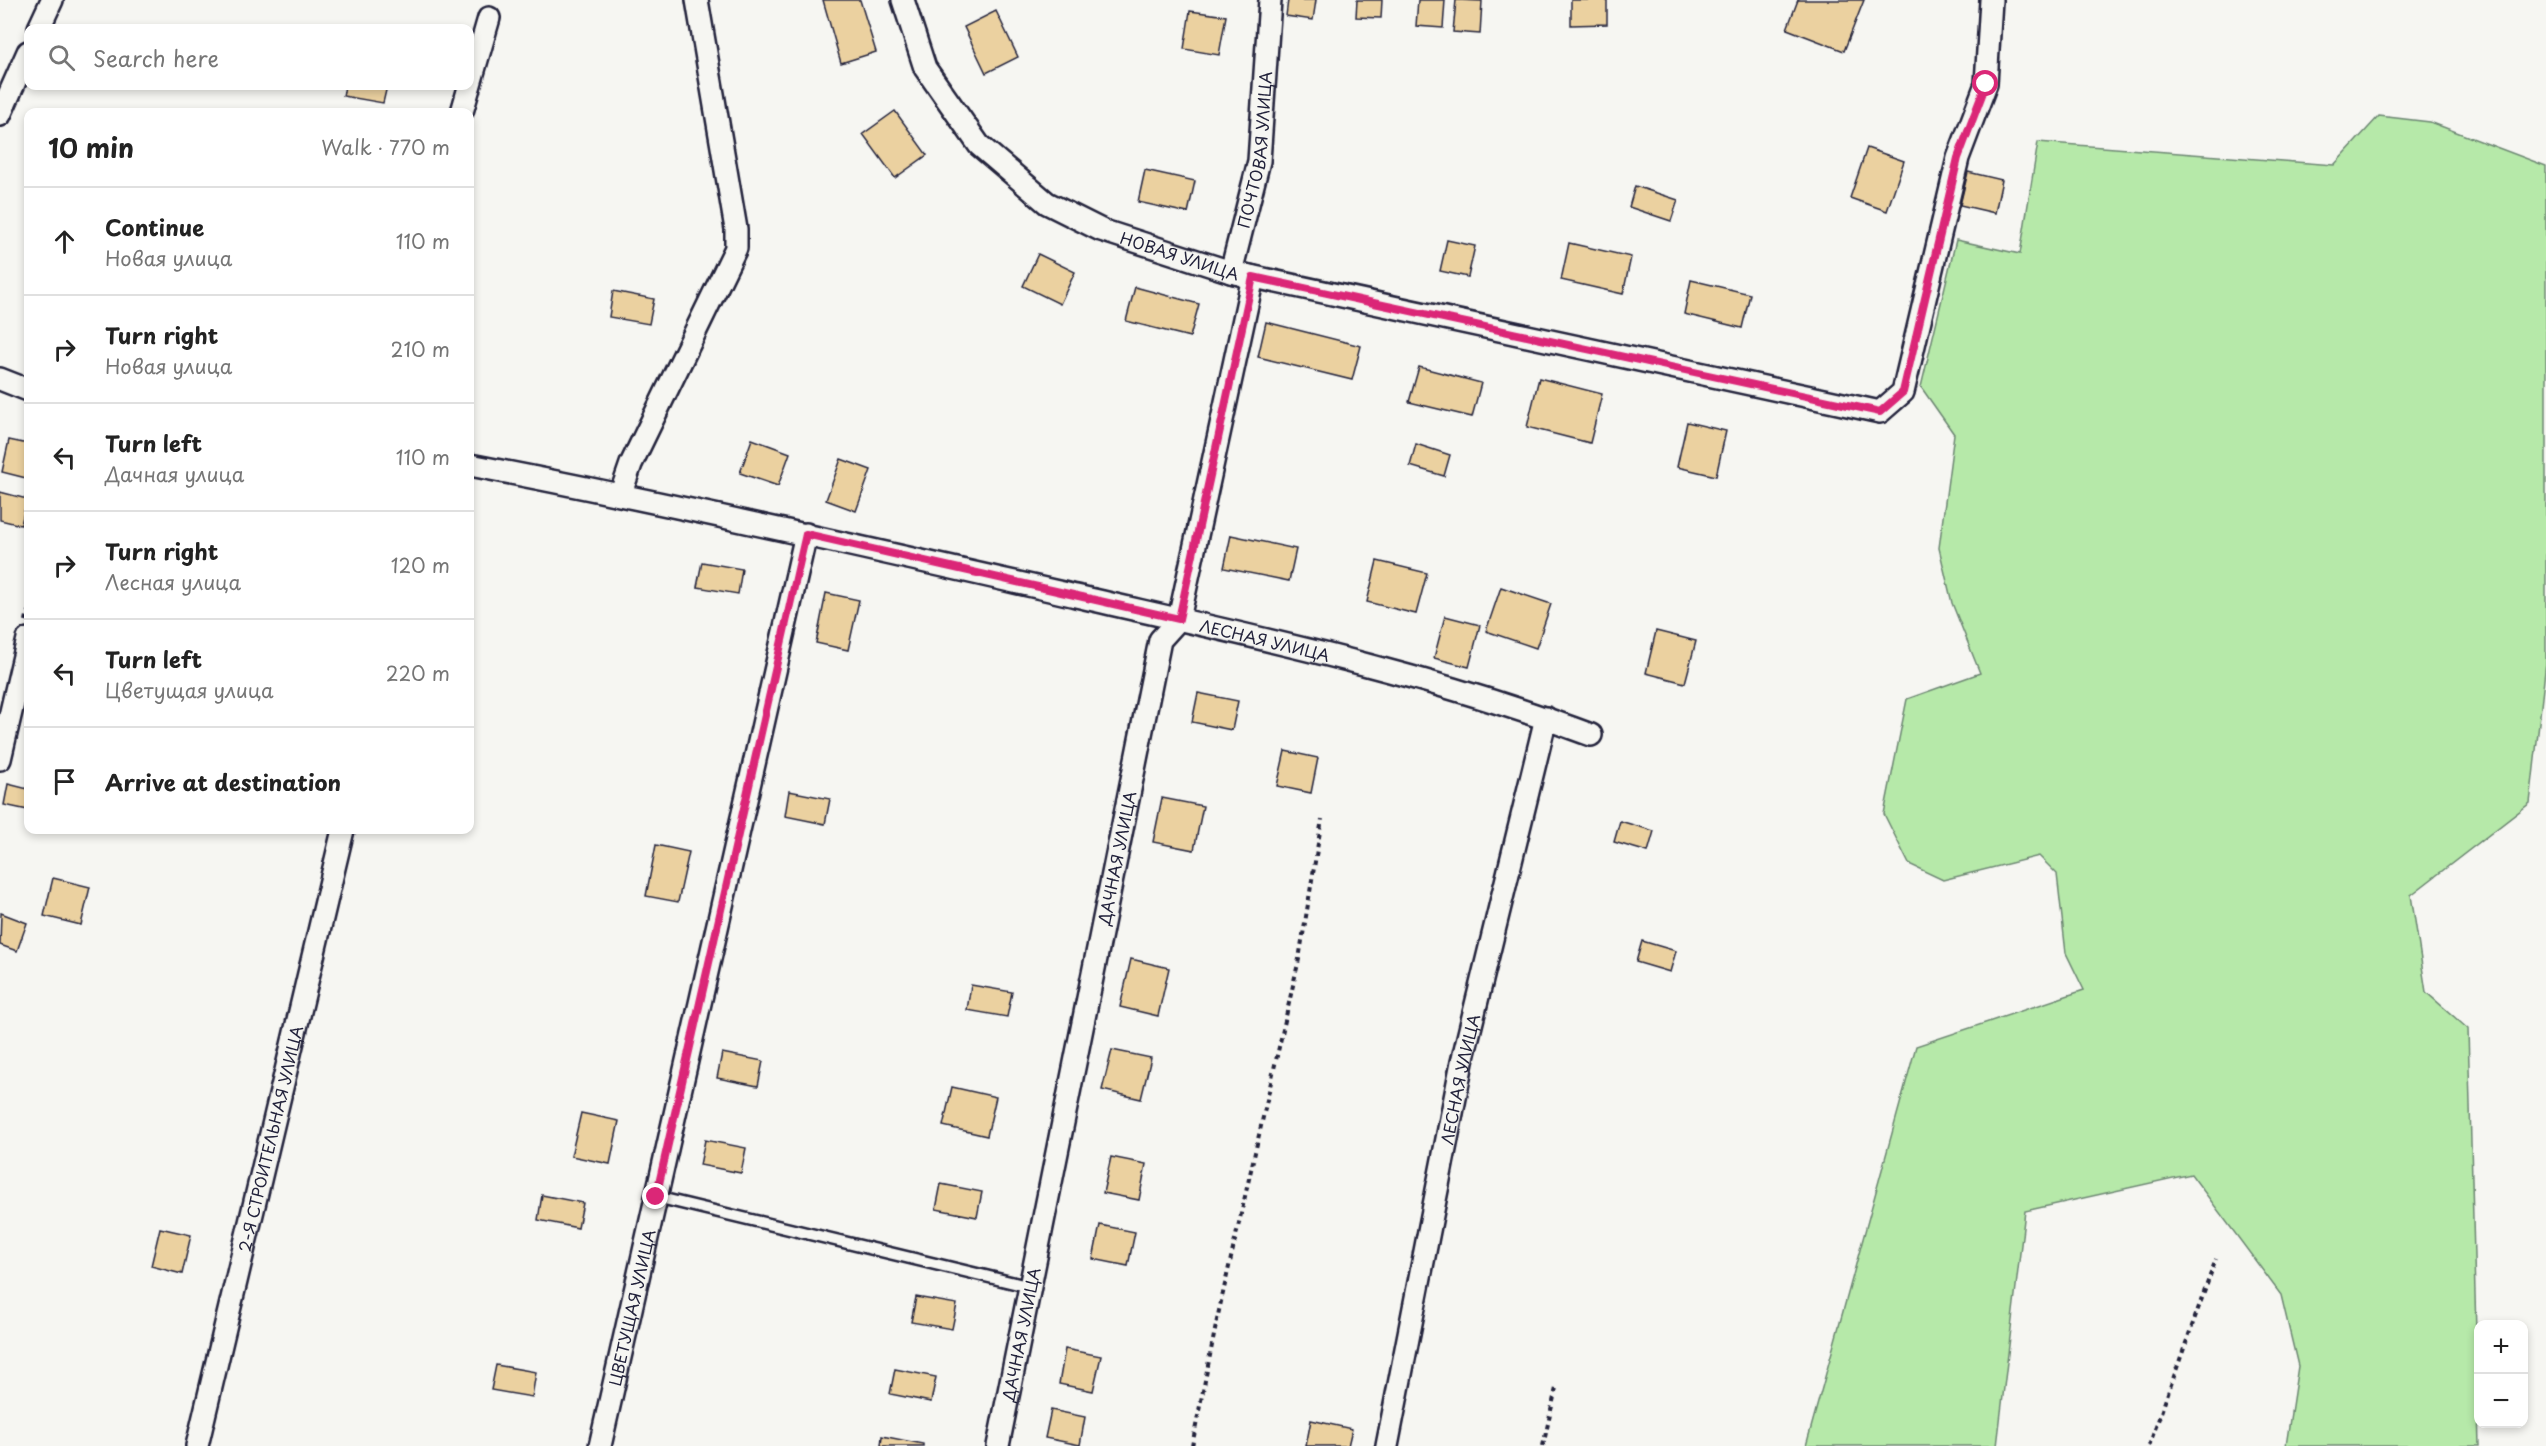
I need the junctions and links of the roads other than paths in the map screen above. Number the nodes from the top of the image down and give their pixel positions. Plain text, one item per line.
1 (52, 0) edge
2 (697, 0) edge
3 (903, 0) edge
4 (1270, 0) edge
5 (1991, 0) edge
6 (489, 18) dead end
7 (41, 24) edge
8 (24, 61) edge
9 (474, 70) edge
10 (468, 90) edge
11 (463, 108) edge
12 (0, 115) edge
13 (1231, 272) junction
14 (1253, 277) junction
15 (0, 379) edge
16 (24, 388) edge
17 (474, 466) edge
18 (621, 494) junction
19 (806, 534) junction
20 (1179, 619) junction
21 (24, 656) edge
22 (1546, 718) junction
23 (1591, 735) dead end
24 (0, 759) edge
25 (342, 834) edge
26 (656, 1197) junction
27 (1031, 1287) junction
28 (196, 1446) edge
29 (600, 1446) edge
30 (998, 1446) edge
31 (1387, 1446) edge

1 - 7 street
2 - 18 street
3 - 13 street, НОВАЯ УЛИЦА
4 - 13 street, ПОЧТОВАЯ УЛИЦА
5 - 14 street, НОВАЯ УЛИЦА
6 - 9 street
8 - 12 street
10 - 11 street
13 - 14 street
14 - 20 street, ДАЧНАЯ УЛИЦА
15 - 16 street
17 - 18 street, ЛЕСНАЯ УЛИЦА
18 - 19 street, ЛЕСНАЯ УЛИЦА
19 - 20 street, ЛЕСНАЯ УЛИЦА
19 - 26 street, ЦВЕТУЩАЯ УЛИЦА
20 - 22 street, ЛЕСНАЯ УЛИЦА
20 - 27 street, ДАЧНАЯ УЛИЦА
21 - 24 street
22 - 23 street, ЛЕСНАЯ УЛИЦА
22 - 31 street, ЛЕСНАЯ УЛИЦА
25 - 28 street, 2-Я СТРОИТЕЛЬНАЯ УЛИЦА
26 - 27 lane
26 - 29 street, ЦВЕТУЩАЯ УЛИЦА
27 - 30 street, ДАЧНАЯ УЛИЦА

